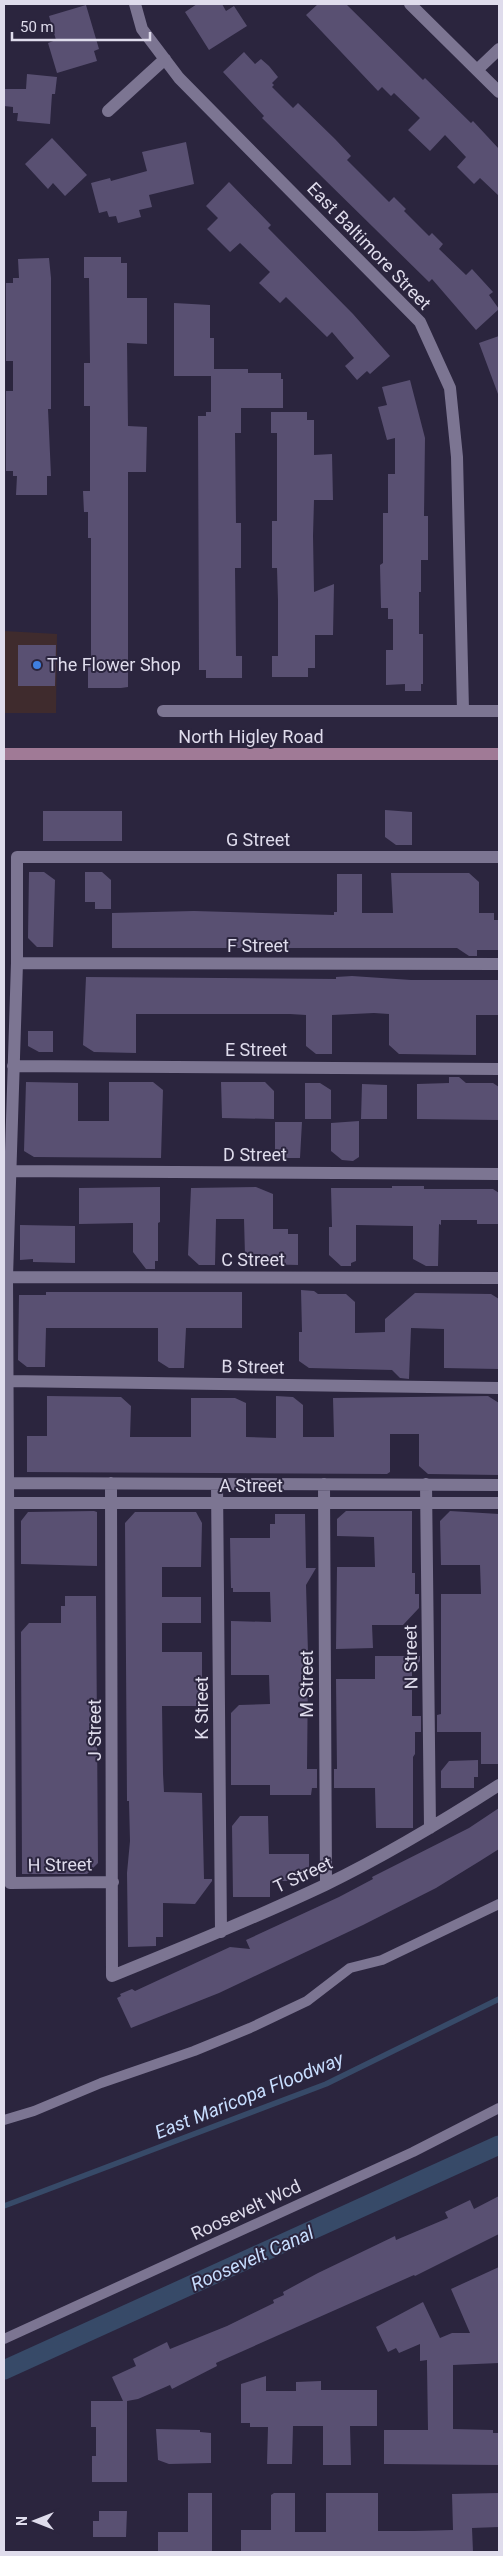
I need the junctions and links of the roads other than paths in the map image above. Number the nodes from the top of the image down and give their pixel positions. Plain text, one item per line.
1 (135, 4) edge
2 (410, 4) edge
3 (499, 49) edge
4 (165, 60) junction
5 (477, 70) junction
6 (499, 92) edge
7 (108, 111) dead end
8 (463, 710) junction
9 (163, 711) dead end
10 (499, 711) edge
11 (4, 754) edge
12 (499, 754) edge
13 (499, 857) edge
14 (17, 963) junction
15 (499, 964) edge
16 (13, 1066) junction
17 (499, 1069) edge
18 (10, 1171) junction
19 (499, 1174) edge
20 (7, 1277) junction
21 (499, 1278) edge
22 (7, 1381) junction
23 (499, 1388) edge
24 (111, 1483) junction
25 (217, 1484) junction
26 (324, 1484) junction
27 (426, 1484) junction
28 (6, 1485) edge
29 (499, 1485) edge
30 (6, 1503) edge
31 (112, 1503) junction
32 (218, 1503) junction
33 (324, 1503) junction
34 (426, 1503) junction
35 (499, 1503) edge
36 (499, 1785) edge
37 (430, 1828) junction
38 (113, 1882) junction
39 (326, 1884) junction
40 (499, 1904) edge
41 (221, 1932) junction
42 (112, 1976) joint
43 (499, 2108) edge
44 (4, 2120) edge
45 (4, 2338) edge

1 - 4 street, East Baltimore Street
2 - 5 street
3 - 5 street
4 - 7 street
4 - 8 street, East Baltimore Street
5 - 6 street
8 - 9 street, North Higley Road
8 - 10 street, North Higley Road
11 - 12 main road, North Higley Road
13 - 14 street, G Street
14 - 15 street, F Street
14 - 16 street
16 - 17 street, E Street
16 - 18 street
18 - 19 street, D Street
18 - 20 street
20 - 21 street, C Street
20 - 22 street
22 - 23 street, B Street
22 - 28 street
24 - 25 street, A Street
24 - 28 street, A Street
24 - 31 street, J Street
25 - 26 street, A Street
25 - 32 street, K Street
26 - 27 street, A Street
26 - 33 street, M Street
27 - 29 street, A Street
27 - 34 street, N Street
28 - 30 street, H Street
30 - 31 street, A Street
30 - 38 street, H Street
31 - 32 street, A Street
31 - 38 street, J Street
32 - 33 street, A Street
32 - 41 street, K Street
33 - 34 street, A Street
33 - 39 street, M Street
34 - 35 street, A Street
34 - 37 street, N Street
36 - 37 street, T Street
37 - 39 street, T Street
38 - 42 street, J Street
39 - 41 street, T Street
40 - 44 lane
41 - 42 street, T Street
43 - 45 lane, Roosevelt Wcd

